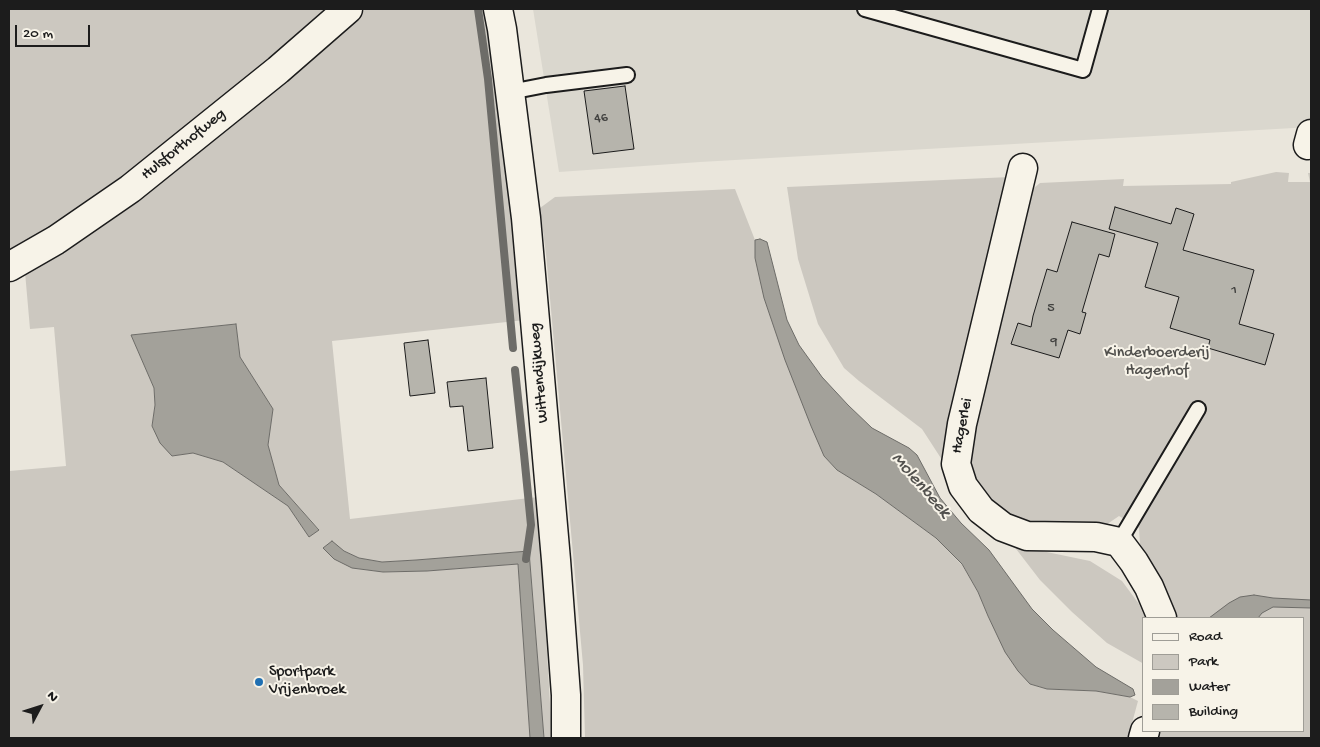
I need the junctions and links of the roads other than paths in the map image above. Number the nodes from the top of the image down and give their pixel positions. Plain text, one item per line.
1 (348, 9) edge
2 (498, 9) edge
3 (1100, 9) edge
4 (873, 10) edge
5 (627, 75) dead end
6 (510, 92) junction
7 (1023, 168) dead end
8 (9, 267) edge
9 (1198, 409) dead end
10 (1118, 542) junction
11 (1162, 617) edge
12 (566, 738) edge

1 - 8 street, Hulsforthofweg
2 - 6 street, Wittendijkweg
3 - 4 lane
5 - 6 lane
6 - 12 street, Wittendijkweg
7 - 10 street, Hagerlei
9 - 10 lane
10 - 11 street

